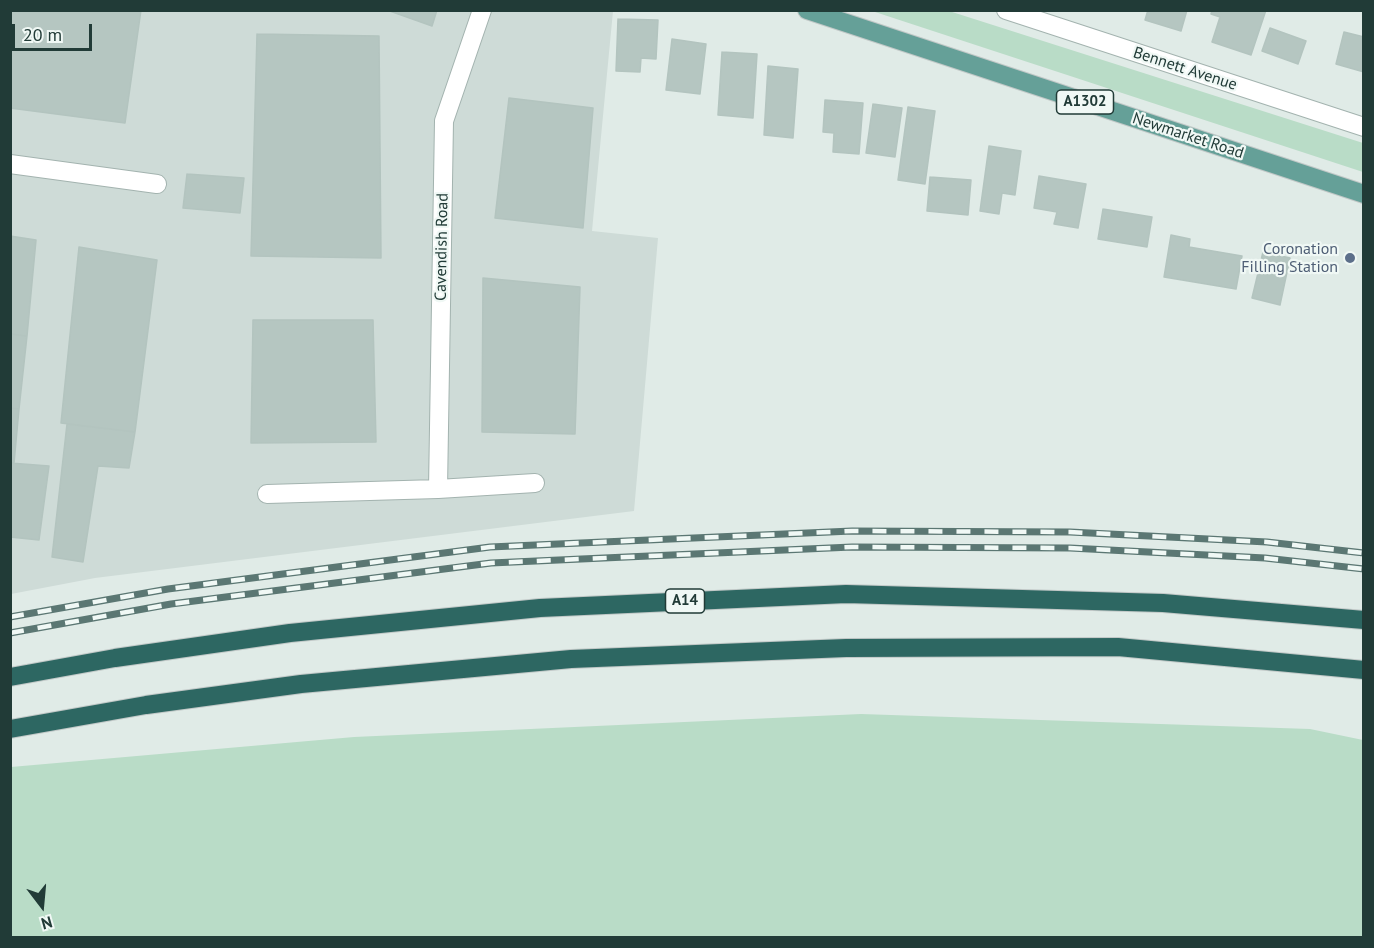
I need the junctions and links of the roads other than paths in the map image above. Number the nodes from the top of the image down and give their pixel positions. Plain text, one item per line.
1 (482, 10) edge
2 (807, 10) edge
3 (1006, 10) edge
4 (1364, 127) edge
5 (10, 164) edge
6 (157, 184) dead end
7 (1364, 194) edge
8 (535, 483) dead end
9 (438, 489) junction
10 (267, 494) dead end
11 (1364, 620) edge
12 (1364, 670) edge
13 (10, 677) edge
14 (10, 729) edge

1 - 9 street, Cavendish Road
2 - 7 main road, Newmarket Road / A1302
3 - 4 street, Bennett Avenue
5 - 6 street
8 - 9 street
9 - 10 street
11 - 13 highway, A14
12 - 14 highway

